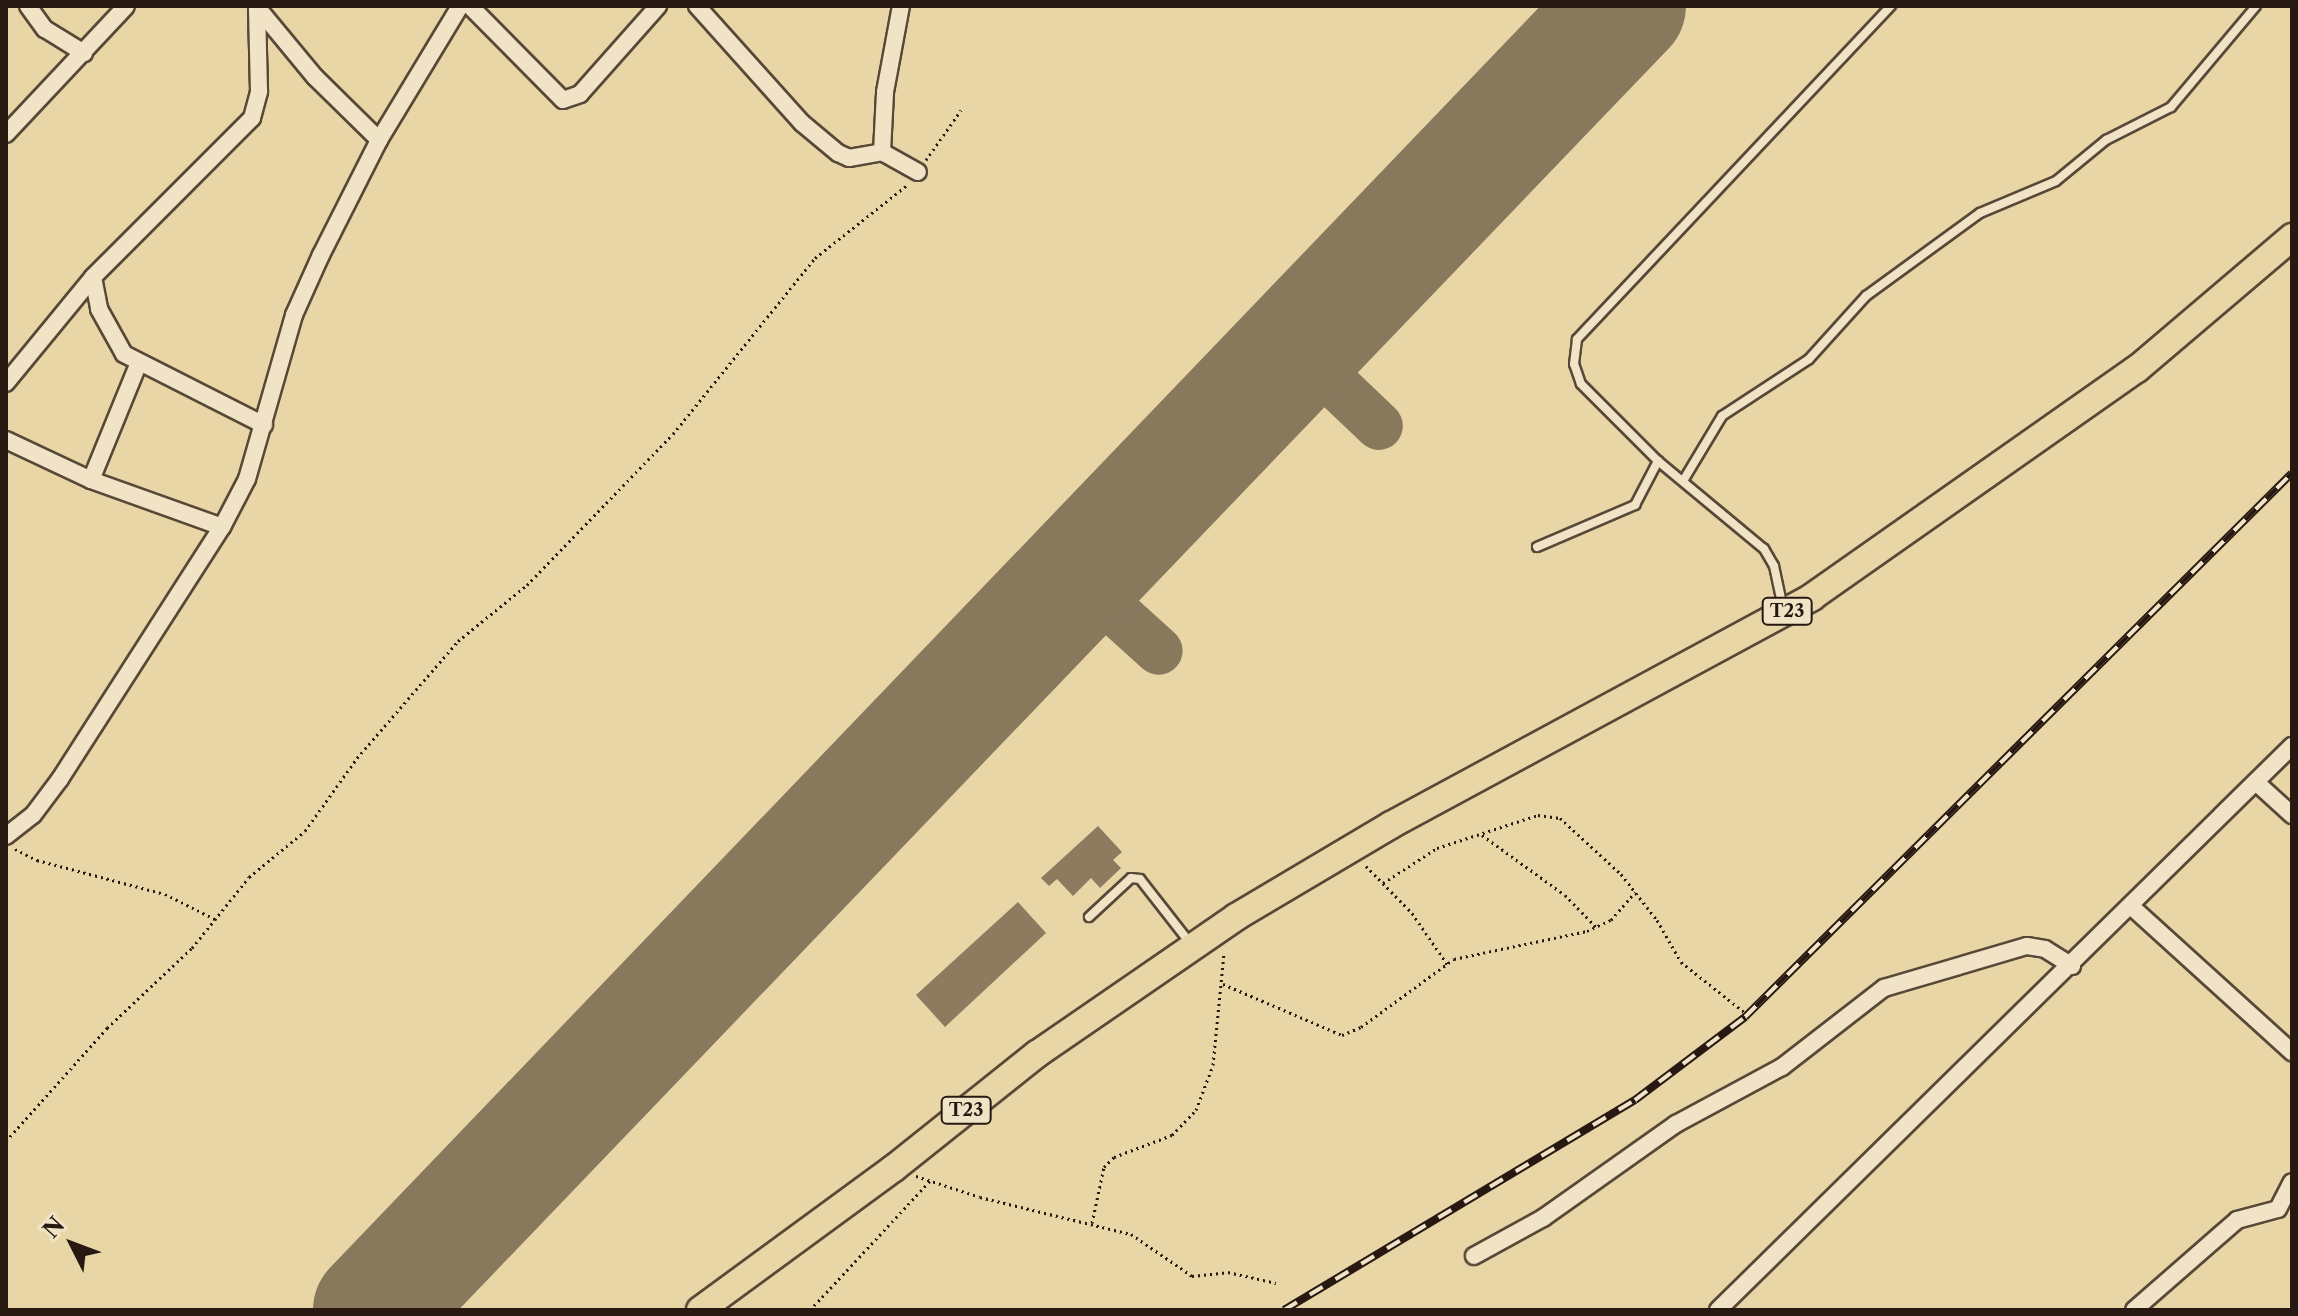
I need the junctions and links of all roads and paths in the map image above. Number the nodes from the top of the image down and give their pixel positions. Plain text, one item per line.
1 (28, 6) edge
2 (126, 6) edge
3 (460, 6) edge
4 (470, 6) edge
5 (658, 6) edge
6 (697, 6) edge
7 (901, 6) edge
8 (1891, 6) edge
9 (2256, 6) edge
10 (256, 7) edge
11 (84, 53) junction
12 (961, 110) dead end
13 (6, 134) edge
14 (379, 140) junction
15 (882, 152) junction
16 (918, 172) junction
17 (2292, 237) edge
18 (93, 277) junction
19 (138, 365) junction
20 (6, 383) edge
21 (264, 425) junction
22 (6, 440) edge
23 (1658, 461) junction
24 (91, 480) junction
25 (1683, 481) junction
26 (222, 527) junction
27 (1537, 547) dead end
28 (1784, 612) junction
29 (2292, 746) edge
30 (2258, 784) junction
31 (2292, 815) edge
32 (1482, 835) junction
33 (6, 836) edge
34 (6, 844) edge
35 (1347, 851) junction
36 (1383, 883) junction
37 (1635, 892) junction
38 (2133, 908) junction
39 (1089, 917) dead end
40 (215, 919) junction
41 (1224, 925) junction
42 (1596, 927) junction
43 (1192, 946) junction
44 (1447, 964) junction
45 (2072, 966) junction
46 (1223, 984) junction
47 (1744, 1012) dead end
48 (2292, 1052) edge
49 (6, 1141) edge
50 (894, 1168) junction
51 (930, 1181) junction
52 (2292, 1182) edge
53 (1092, 1223) junction
54 (1474, 1256) dead end
55 (1276, 1283) dead end
56 (700, 1310) edge
57 (810, 1310) edge
58 (1718, 1310) edge
59 (2134, 1310) edge

1 - 11 street
2 - 11 street
3 - 14 street
4 - 5 street
6 - 15 street
7 - 15 street
8 - 23 lane
9 - 25 lane
10 - 14 street
10 - 18 street
11 - 13 street
12 - 16 path
14 - 21 street
15 - 16 street
16 - 40 path
17 - 28 main road, T23
18 - 19 street
18 - 20 street
19 - 21 street
19 - 24 street
21 - 26 street
22 - 24 street
23 - 25 lane
23 - 27 lane
24 - 26 street
25 - 28 lane
26 - 33 street
28 - 35 main road, T23
29 - 30 street
30 - 31 street
30 - 38 street
32 - 36 path
32 - 37 path
32 - 42 path
34 - 40 path
35 - 36 path
35 - 41 main road, T23
36 - 44 path
37 - 42 path
37 - 47 path
38 - 45 street
38 - 48 street
39 - 43 lane
40 - 49 path
41 - 43 main road, T23
41 - 46 path
42 - 44 path
43 - 50 main road, T23
44 - 46 path
45 - 54 street
45 - 58 street
46 - 53 path
50 - 51 path
50 - 56 main road, T23
51 - 53 path
51 - 57 path
52 - 59 street
53 - 55 path

